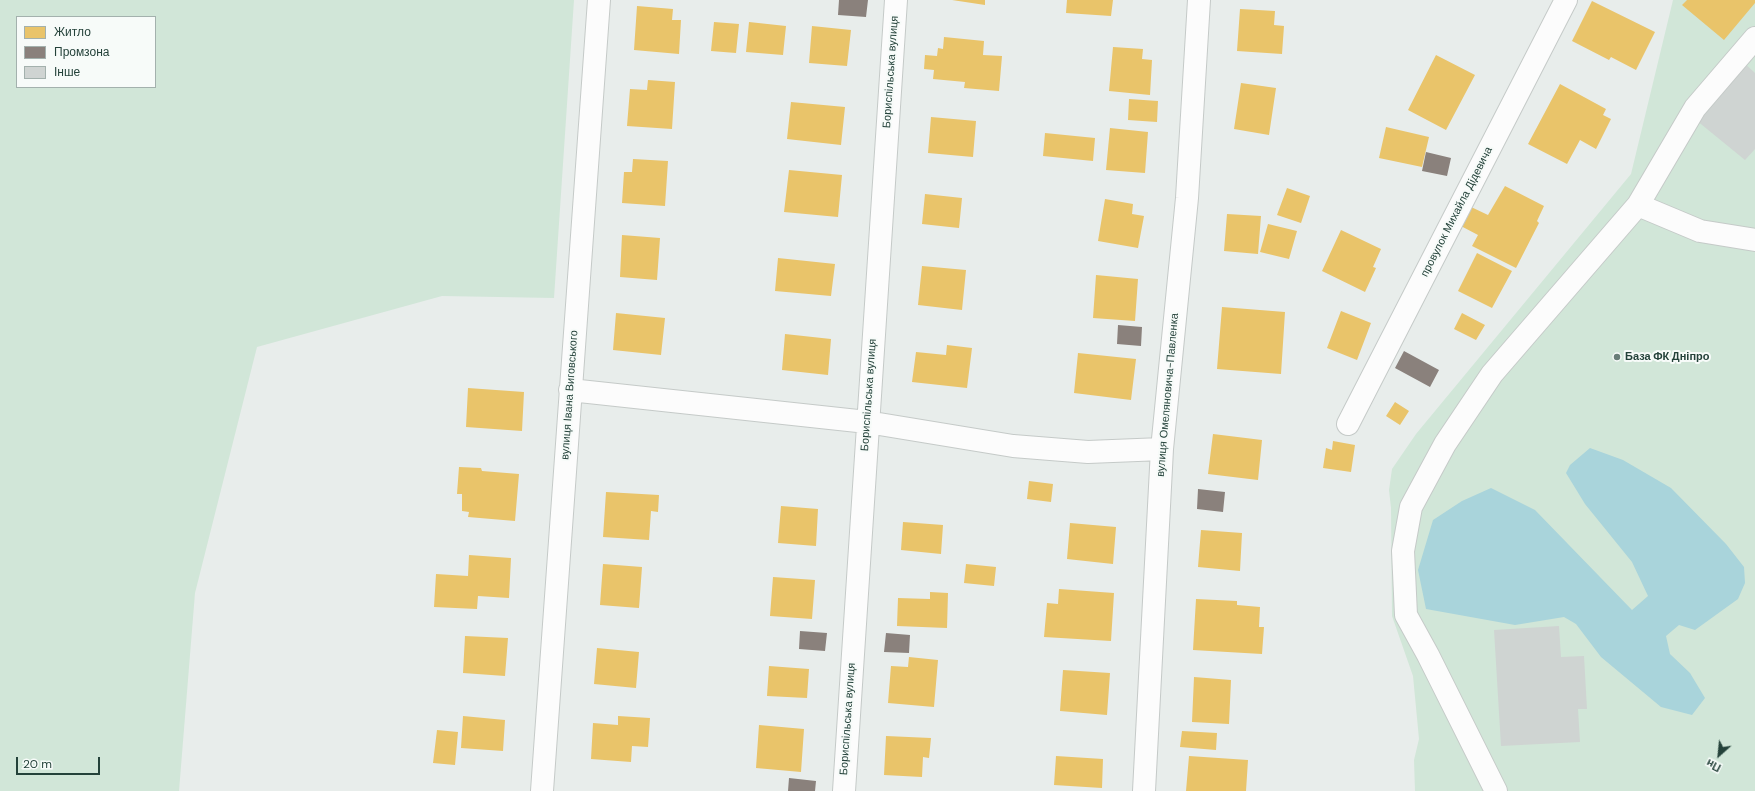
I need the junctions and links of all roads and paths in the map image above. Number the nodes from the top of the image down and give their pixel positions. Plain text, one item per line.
1 (599, 0) edge
2 (896, 0) edge
3 (1198, 0) edge
4 (1566, 0) edge
5 (1755, 38) edge
6 (1638, 205) junction
7 (1755, 240) edge
8 (570, 390) junction
9 (867, 422) junction
10 (1348, 424) dead end
11 (1162, 448) junction
12 (542, 791) edge
13 (844, 791) edge
14 (1144, 791) edge
15 (1496, 791) edge

1 - 8 street, вулиця Івана Виговського
2 - 9 street, Бориспільська вулиця
3 - 11 street, вулиця Омеляновича-Павленка
4 - 10 street, провулок Михайла Дідевича
5 - 6 street
6 - 7 street
6 - 15 street
8 - 9 street
8 - 12 street, вулиця Івана Виговського
9 - 11 street
9 - 13 street, Бориспільська вулиця
11 - 14 street, вулиця Омеляновича-Павленка

